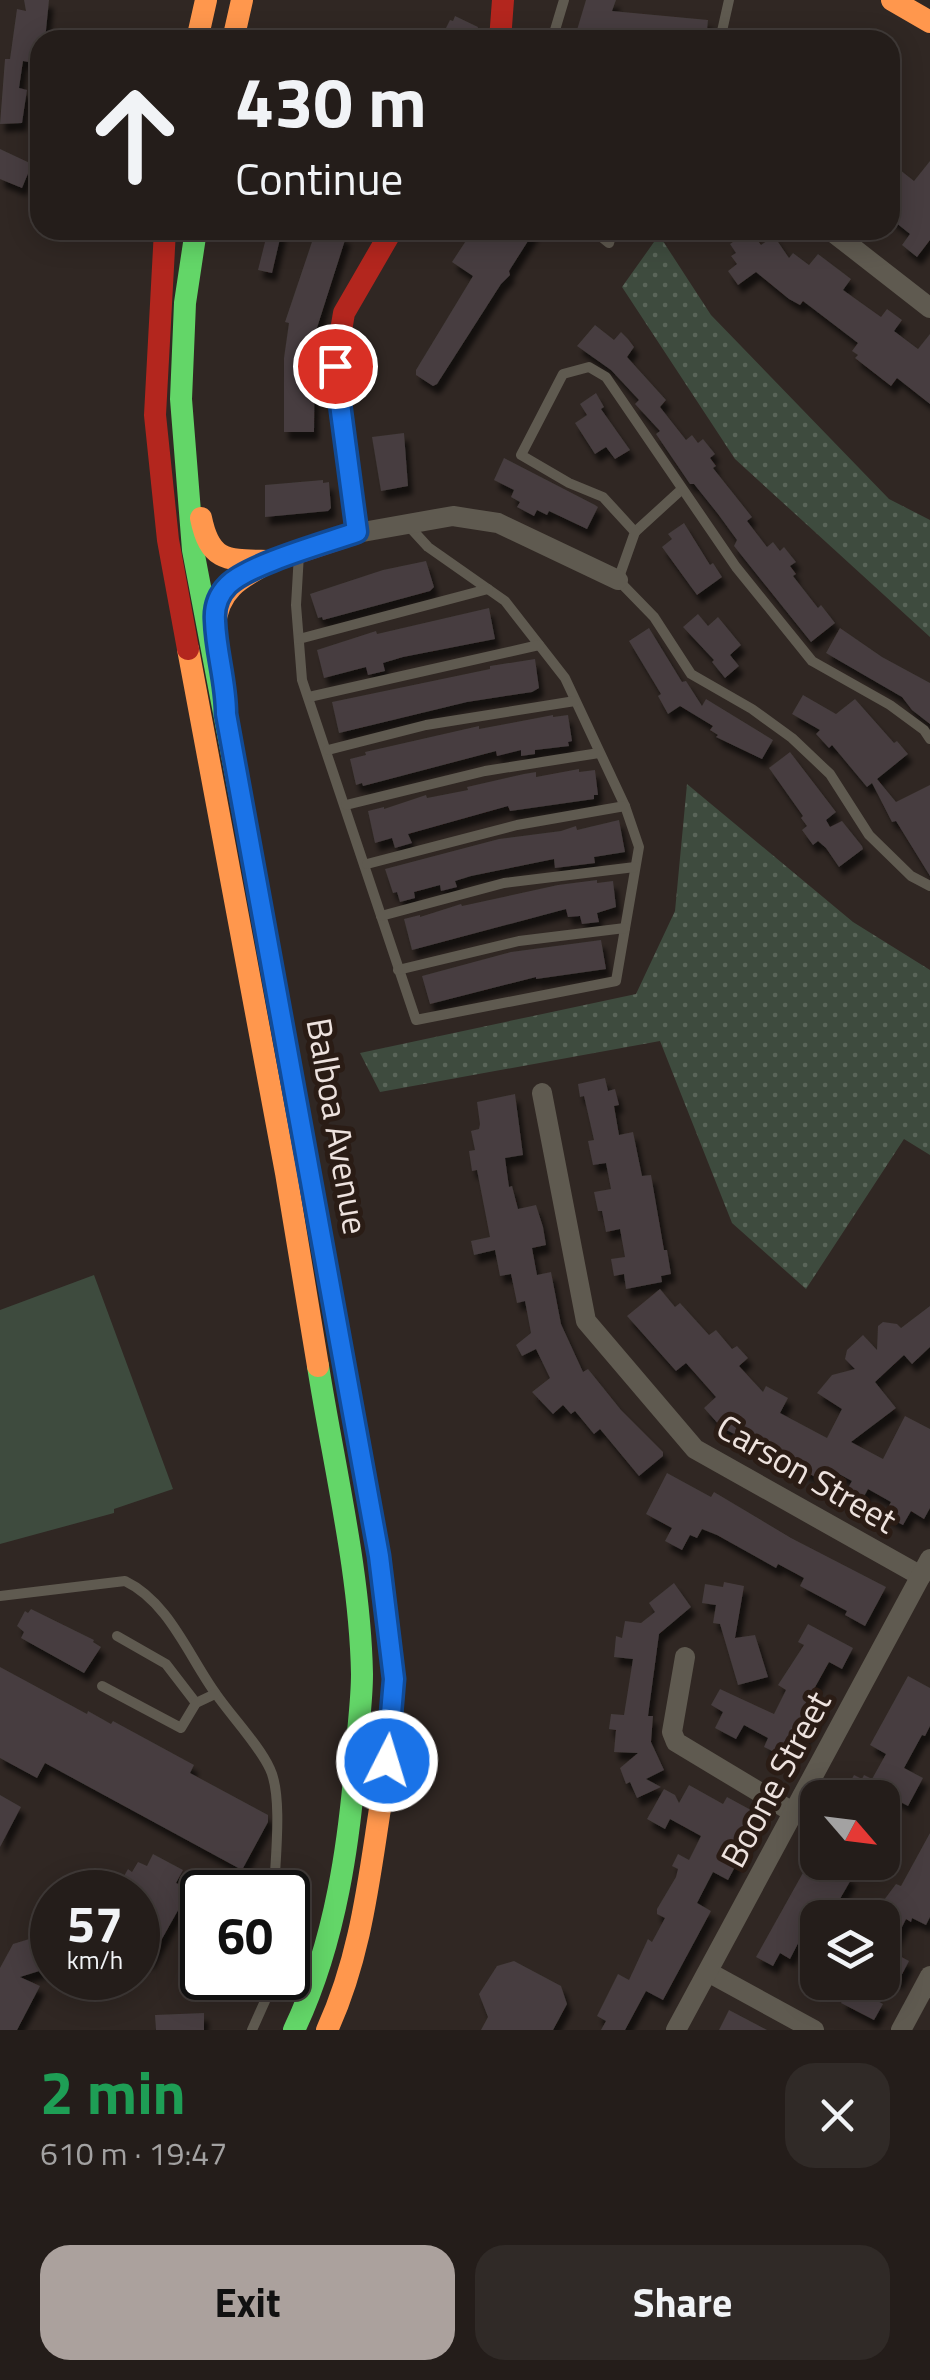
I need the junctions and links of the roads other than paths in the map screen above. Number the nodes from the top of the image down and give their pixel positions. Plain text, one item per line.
1 (206, 0) edge
2 (242, 0) edge
3 (503, 0) edge
4 (564, 0) edge
5 (730, 0) edge
6 (892, 0) edge
7 (926, 12) edge
8 (200, 30) edge
9 (235, 30) edge
10 (501, 30) edge
11 (555, 30) edge
12 (722, 30) edge
13 (164, 240) edge
14 (194, 240) edge
15 (386, 240) edge
16 (843, 240) edge
17 (930, 308) edge
18 (183, 436) junction
19 (681, 490) junction
20 (406, 522) junction
21 (357, 532) junction
22 (635, 532) junction
23 (299, 552) junction
24 (270, 562) junction
25 (618, 580) junction
26 (488, 589) junction
27 (299, 639) junction
28 (539, 645) junction
29 (308, 697) junction
30 (575, 701) junction
31 (226, 714) junction
32 (930, 739) edge
33 (328, 750) junction
34 (599, 753) junction
35 (346, 805) junction
36 (625, 806) junction
37 (366, 864) junction
38 (635, 867) junction
39 (930, 886) edge
40 (381, 916) junction
41 (625, 928) junction
42 (398, 970) junction
43 (542, 1093) dead end
44 (926, 1567) edge
45 (0, 1596) edge
46 (117, 1636) dead end
47 (684, 1657) dead end
48 (102, 1686) dead end
49 (216, 1694) junction
50 (196, 1704) junction
51 (794, 1813) junction
52 (275, 1870) edge
53 (708, 1972) junction
54 (930, 1976) edge
55 (343, 1995) junction
56 (265, 2000) edge
57 (252, 2030) edge
58 (294, 2030) edge
59 (328, 2030) edge
60 (336, 2030) edge
61 (676, 2030) edge
62 (814, 2030) edge
63 (901, 2030) edge

1 - 8 main road
2 - 9 main road
3 - 10 main road
4 - 11 lane
5 - 12 lane
6 - 7 main road
13 - 58 main road, Balboa Avenue
14 - 18 main road, Balboa Avenue
15 - 21 main road
16 - 17 street
18 - 24 main road
18 - 31 main road, Balboa Avenue
19 - 22 lane
19 - 22 lane
19 - 32 lane
20 - 21 street
20 - 25 street
20 - 26 lane
21 - 23 main road
22 - 25 lane
23 - 24 main road
23 - 27 lane
24 - 31 main road
25 - 39 lane
26 - 27 lane
26 - 28 lane
27 - 29 lane
28 - 29 lane
28 - 30 lane
29 - 33 lane
30 - 33 lane
30 - 34 lane
31 - 55 main road, Balboa Avenue
33 - 35 lane
34 - 35 lane
34 - 36 lane
35 - 37 lane
36 - 37 lane
36 - 38 lane
37 - 40 lane
38 - 40 lane
38 - 41 lane
40 - 42 lane
41 - 42 lane
41 - 42 lane
43 - 44 street, Carson Street
44 - 51 street, Boone Street
45 - 49 lane
46 - 50 lane
47 - 51 street
48 - 50 lane
49 - 50 lane
49 - 52 lane
51 - 53 street, Boone Street
53 - 61 street, Boone Street
53 - 62 street
54 - 63 street
55 - 59 main road, Balboa Avenue
55 - 60 main road
56 - 57 lane

